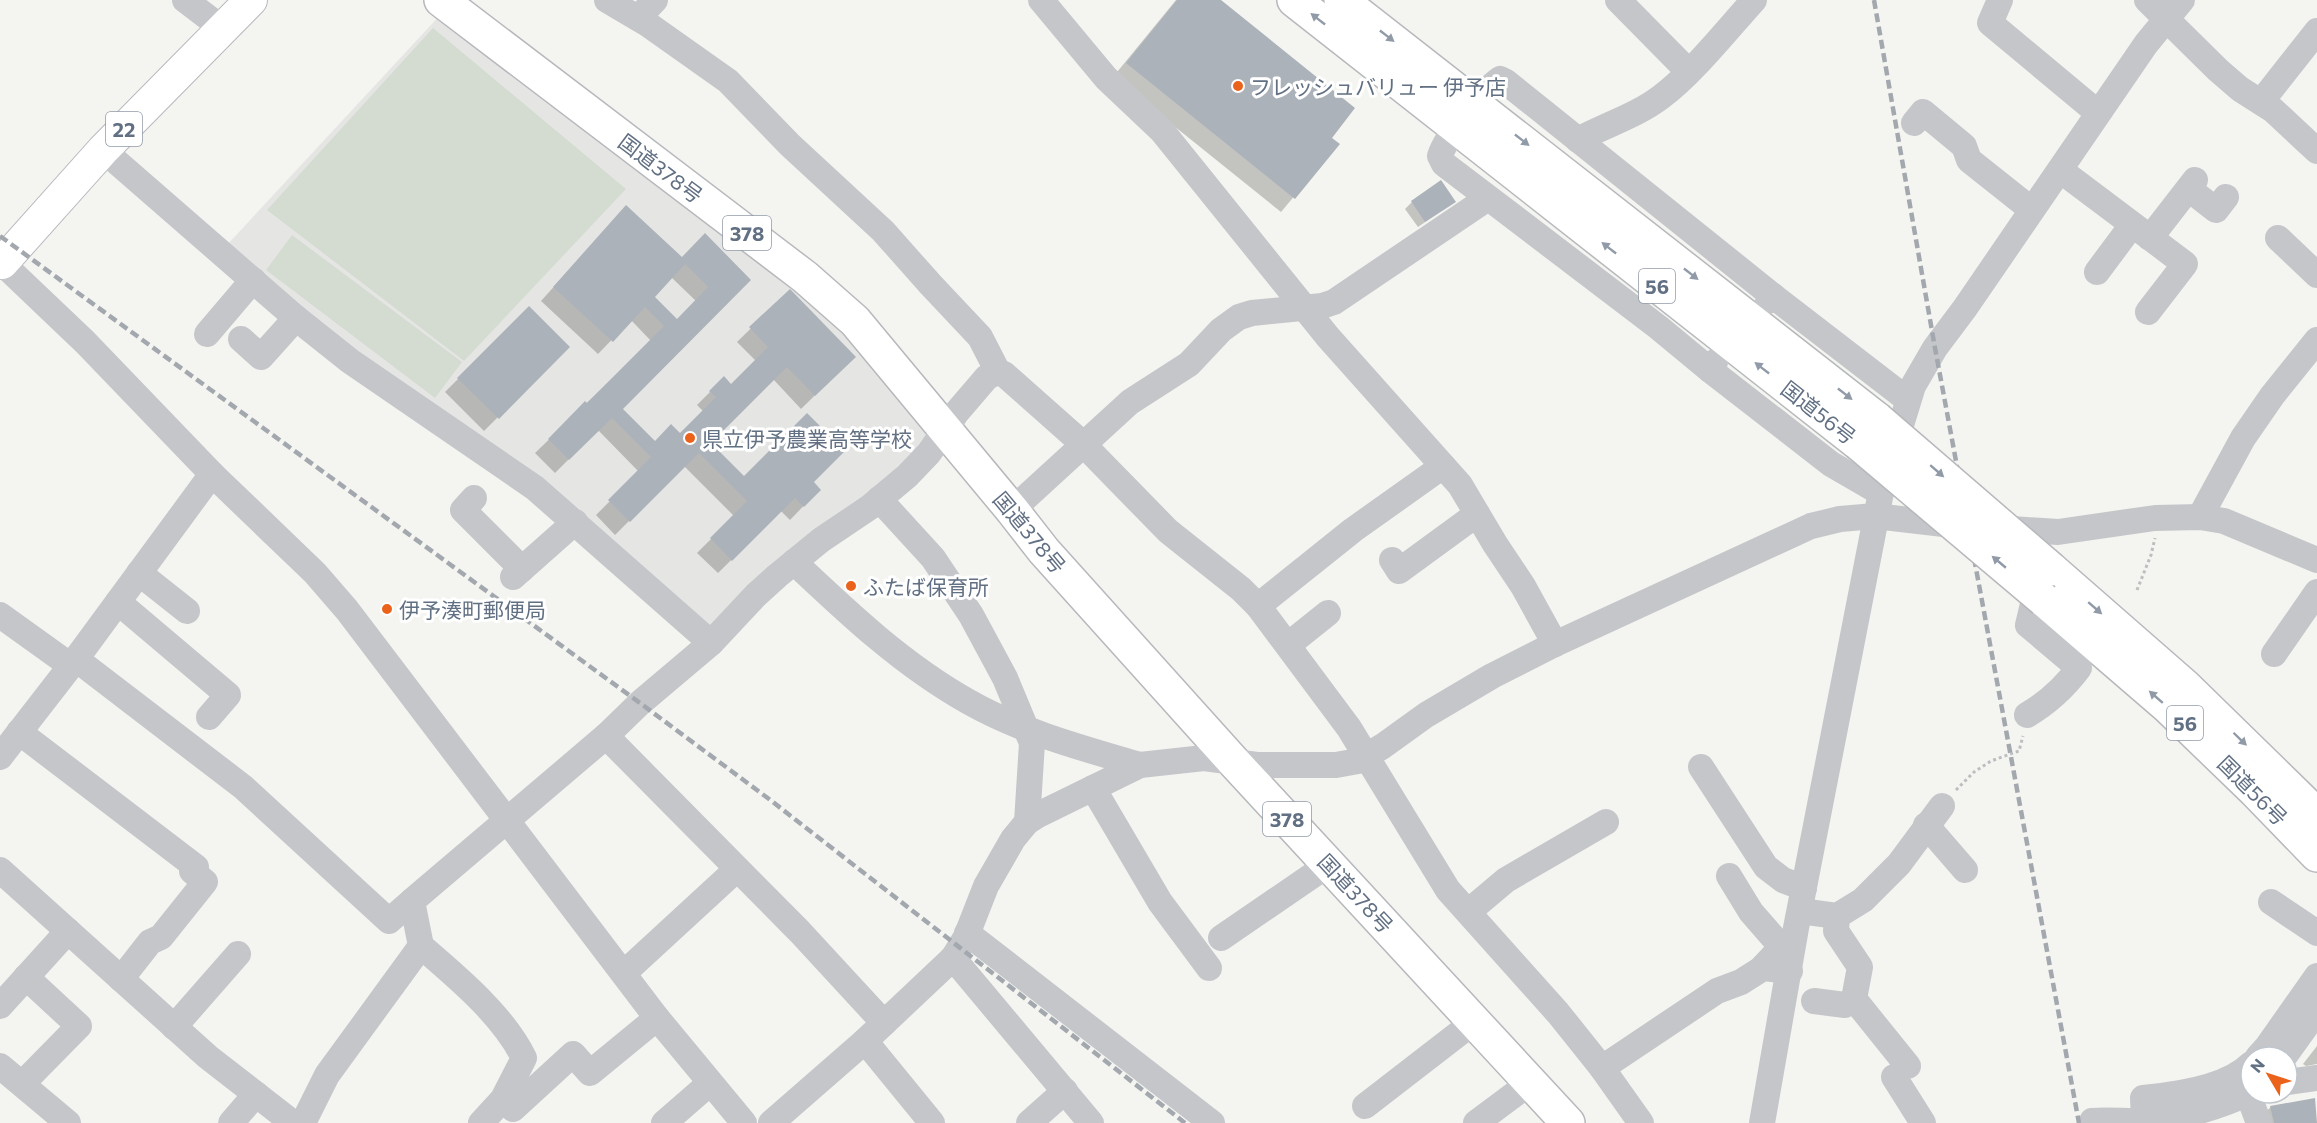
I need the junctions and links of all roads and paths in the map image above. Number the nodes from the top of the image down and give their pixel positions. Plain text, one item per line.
1 (185, 0) edge
2 (251, 0) edge
3 (441, 0) edge
4 (608, 0) edge
5 (1041, 0) edge
6 (1293, 0) edge
7 (1341, 0) edge
8 (1618, 0) edge
9 (1754, 0) edge
10 (2000, 0) edge
11 (2147, 0) edge
12 (2182, 0) edge
13 (646, 9) edge
14 (2166, 20) junction
15 (223, 29) junction
16 (2317, 31) edge
17 (1688, 71) junction
18 (2261, 102) junction
19 (2098, 113) junction
20 (1466, 116) junction
21 (1914, 123) dead end
22 (1578, 140) junction
23 (103, 150) junction
24 (2317, 150) edge
25 (2060, 170) junction
26 (2226, 197) dead end
27 (1488, 198) junction
28 (2032, 210) junction
29 (2141, 232) junction
30 (2278, 238) dead end
31 (1, 263) edge
32 (2097, 272) dead end
33 (2317, 275) edge
34 (253, 280) junction
35 (1305, 306) junction
36 (2148, 312) dead end
37 (296, 318) junction
38 (207, 334) dead end
39 (240, 339) dead end
40 (2317, 340) edge
41 (998, 372) junction
42 (1908, 400) junction
43 (945, 431) junction
44 (1083, 444) junction
45 (1443, 466) junction
46 (212, 474) junction
47 (474, 498) dead end
48 (879, 500) junction
49 (1878, 505) junction
50 (1012, 510) junction
51 (1477, 514) junction
52 (2200, 517) junction
53 (2155, 518) junction
54 (575, 522) junction
55 (2051, 532) junction
56 (1392, 560) dead end
57 (2317, 560) edge
58 (794, 562) junction
59 (139, 573) junction
60 (2048, 585) junction
61 (2137, 590) dead end
62 (2317, 592) edge
63 (118, 602) junction
64 (1258, 606) junction
65 (187, 611) dead end
66 (1328, 613) dead end
67 (0, 615) edge
68 (711, 643) junction
69 (1556, 644) junction
70 (1288, 645) junction
71 (2274, 654) dead end
72 (73, 663) junction
73 (2027, 715) joint
74 (209, 717) dead end
75 (1028, 729) junction
76 (19, 732) junction
77 (606, 736) junction
78 (1366, 756) junction
79 (0, 757) edge
80 (1233, 760) junction
81 (1140, 765) junction
82 (1701, 767) dead end
83 (1093, 788) junction
84 (1942, 806) joint
85 (2317, 815) edge
86 (506, 819) junction
87 (1027, 822) junction
88 (1606, 822) dead end
89 (1926, 825) junction
90 (2317, 855) edge
91 (1329, 864) junction
92 (737, 868) junction
93 (1965, 870) dead end
94 (1729, 876) dead end
95 (3, 877) edge
96 (1802, 899) junction
97 (412, 901) junction
98 (2271, 902) dead end
99 (1468, 912) junction
100 (1837, 916) junction
101 (68, 931) junction
102 (967, 933) junction
103 (2317, 933) edge
104 (1221, 938) dead end
105 (421, 946) junction
106 (238, 954) dead end
107 (953, 958) junction
108 (1209, 968) dead end
109 (1763, 968) junction
110 (1790, 971) junction
111 (624, 973) junction
112 (2317, 976) edge
113 (26, 977) junction
114 (121, 979) junction
115 (1854, 999) junction
116 (1814, 1001) dead end
117 (0, 1006) edge
118 (2317, 1011) edge
119 (657, 1018) junction
120 (1475, 1021) junction
121 (884, 1023) junction
122 (174, 1027) junction
123 (865, 1041) junction
124 (2268, 1045) edge
125 (2293, 1045) edge
126 (0, 1066) edge
127 (1602, 1068) junction
128 (2239, 1071) edge
129 (2317, 1078) edge
130 (2299, 1080) edge
131 (1531, 1082) junction
132 (710, 1083) junction
133 (22, 1084) junction
134 (1065, 1092) junction
135 (256, 1094) junction
136 (2239, 1097) edge
137 (2253, 1105) edge
138 (1365, 1106) dead end
139 (515, 1110) edge
140 (2104, 1121) edge
141 (2144, 1121) junction
142 (68, 1123) edge
143 (231, 1123) edge
144 (293, 1123) edge
145 (303, 1123) edge
146 (481, 1123) edge
147 (664, 1123) edge
148 (744, 1123) edge
149 (771, 1123) edge
150 (932, 1123) edge
151 (1029, 1123) edge
152 (1091, 1123) edge
153 (1212, 1123) edge
154 (1476, 1123) edge
155 (1568, 1123) edge
156 (1641, 1123) edge
157 (1762, 1123) edge
158 (1923, 1123) edge
159 (2259, 1123) edge

1 - 15 street
2 - 15 main road, 22
3 - 43 highway, 国道378号 / 378
4 - 13 street
5 - 35 street
20 -> 6 highway, 国道56号 / 56
7 -> 20 highway, 国道56号 / 56
8 - 17 street
9 - 17 street
10 - 19 street
11 - 14 street
12 - 14 street
13 - 41 street
14 - 18 street
14 - 19 street
15 - 23 main road, 22
16 - 18 street
17 - 22 street
18 - 24 street
19 - 25 street
20 - 22 street
20 - 27 street
20 - 60 highway, 国道56号 / 56, bridge
21 - 28 street
22 - 42 street
23 - 31 main road, 22
23 - 34 street
25 - 28 street
25 - 29 street
26 - 29 street
27 - 35 street
27 - 49 street
28 - 42 street
29 - 32 street
29 - 36 street
30 - 33 street
31 - 46 street
34 - 37 street
34 - 38 street
35 - 44 street
35 - 45 street
37 - 39 street
37 - 54 street
40 - 52 street
41 - 43 street
41 - 44 street
42 - 49 street
43 - 48 street
43 - 50 highway, 国道378号 / 378
44 - 50 street
44 - 64 street
45 - 51 street
45 - 64 street
46 - 59 street
46 - 86 street
47 - 54 street
48 - 58 street
48 - 75 street
49 - 55 street
49 - 69 street
49 - 96 street
50 - 80 highway, 国道378号 / 378
51 - 56 street
51 - 69 street
52 - 53 street
52 - 57 street
53 - 55 street
53 - 61 path
54 - 68 street
55 - 73 street
58 - 68 street
58 - 75 street
59 - 63 street
59 - 65 street
60 -> 85 highway, 国道56号 / 56
90 -> 60 highway, 国道56号 / 56
62 - 71 street
63 - 72 street
63 - 74 street
64 - 70 street
66 - 70 street
67 - 72 street
68 - 77 street
69 - 78 street
70 - 78 street
72 - 76 street
72 - 97 street
73 - 84 path
75 - 81 street
75 - 87 street
76 - 79 street
76 - 114 street
77 - 86 street
77 - 92 street
78 - 80 street
78 - 99 street
80 - 81 street
80 - 91 highway, 国道378号 / 378
81 - 83 street
82 - 96 street
83 - 87 street
83 - 108 street
84 - 89 street
86 - 97 street
86 - 111 street
87 - 102 street
88 - 99 street
89 - 93 street
89 - 100 street
91 - 104 street
91 - 120 highway, 国道378号 / 378
92 - 111 street
92 - 121 street
94 - 109 street
95 - 101 street
96 - 100 street
96 - 110 street
97 - 105 street
98 - 103 street
99 - 127 street
100 - 115 street
101 - 113 street
101 - 114 street
102 - 107 street
102 - 153 street
105 - 139 street
105 - 145 street
106 - 122 street
107 - 121 street
107 - 134 street
109 - 110 street
109 - 127 street
110 - 157 street
111 - 119 street
112 - 124 street
113 - 117 street
113 - 133 street
114 - 122 street
115 - 116 street
115 - 158 street
118 - 125 street
119 - 132 street
119 - 139 street
120 - 131 highway, 国道378号 / 378
120 - 138 street
121 - 123 street
122 - 135 street
123 - 149 street
123 - 150 street
126 - 133 street
127 - 156 street
128 - 141 street
129 - 130 street
131 - 154 street
131 - 155 highway, 国道378号 / 378
132 - 147 street
132 - 148 street
133 - 142 street
134 - 151 street
134 - 152 street
135 - 143 street
135 - 144 street
136 - 141 street
137 - 159 street
139 - 146 street
140 - 141 street

